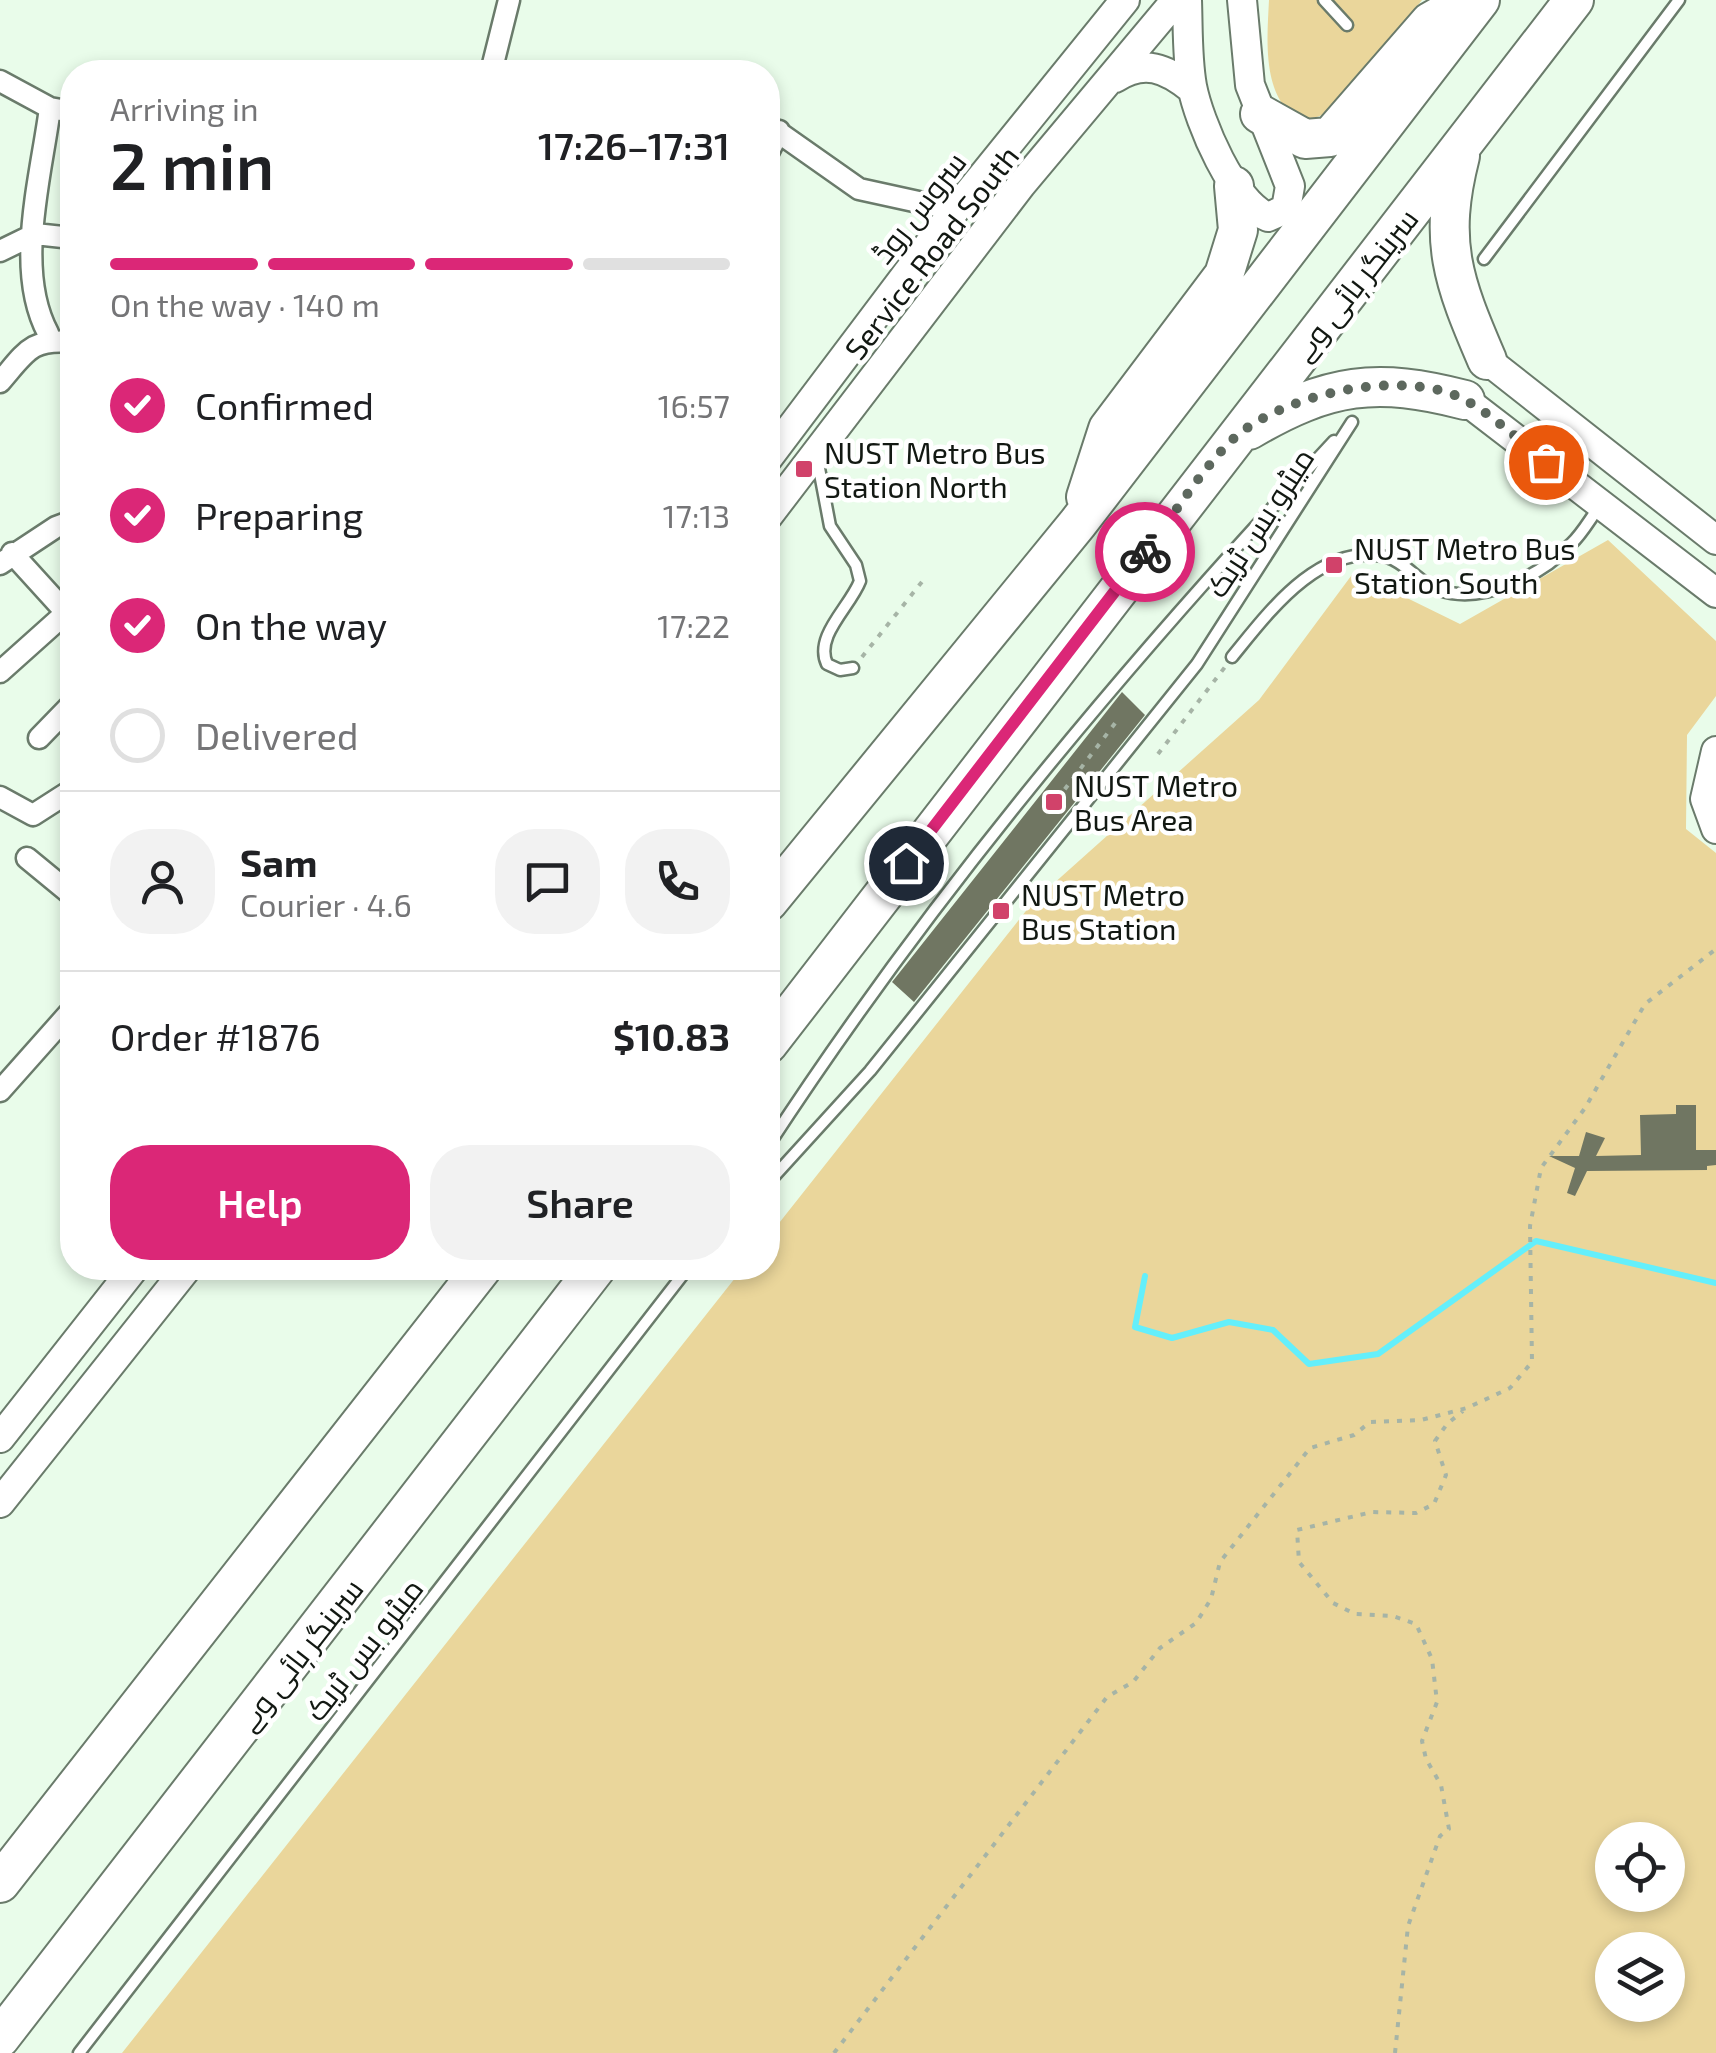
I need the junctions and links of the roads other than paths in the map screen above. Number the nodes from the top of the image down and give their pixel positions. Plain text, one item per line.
1 (509, 0) edge
2 (1125, 0) edge
3 (1176, 0) edge
4 (1188, 0) edge
5 (1242, 0) edge
6 (1324, 0) edge
7 (1468, 0) edge
8 (1480, 0) edge
9 (1574, 0) edge
10 (1679, 0) edge
11 (1347, 24) dead end
12 (494, 60) edge
13 (1114, 79) junction
14 (0, 81) edge
15 (1192, 89) junction
16 (50, 108) junction
17 (60, 110) edge
18 (1260, 114) junction
19 (780, 133) edge
20 (1463, 144) junction
21 (1240, 192) junction
22 (954, 210) junction
23 (35, 234) junction
24 (60, 237) edge
25 (0, 251) edge
26 (1484, 259) dead end
27 (48, 334) dead end
28 (60, 341) edge
29 (1488, 360) joint
30 (0, 382) edge
31 (1466, 400) joint
32 (1231, 440) junction
33 (780, 442) edge
34 (816, 453) junction
35 (780, 500) edge
36 (1600, 504) junction
37 (1078, 523) junction
38 (60, 528) edge
39 (1716, 540) edge
40 (6, 559) edge
41 (1716, 592) edge
42 (60, 607) edge
43 (60, 624) edge
44 (1232, 656) road end
45 (853, 668) road end
46 (0, 672) edge
47 (60, 717) edge
48 (40, 738) dead end
49 (1716, 750) edge
50 (0, 797) edge
51 (60, 798) edge
52 (1716, 829) edge
53 (27, 858) dead end
54 (60, 886) edge
55 (780, 887) edge
56 (60, 1024) edge
57 (780, 1028) edge
58 (0, 1091) edge
59 (780, 1128) edge
60 (780, 1170) edge
61 (125, 1280) edge
62 (177, 1280) edge
63 (473, 1280) edge
64 (587, 1280) edge
65 (678, 1280) edge
66 (0, 1438) edge
67 (0, 1503) edge
68 (0, 1883) edge
69 (0, 2038) edge
70 (80, 2053) edge

1 - 12 street
2 - 22 main road, سروس روڈ
3 - 13 main road, Service Road South
4 - 15 main road
5 - 18 main road
6 - 11 lane
7 - 18 highway
8 - 37 highway
9 - 20 highway, سرینگر ہائی وے
10 - 26 lane
13 - 15 main road
13 - 34 main road, Service Road South
14 - 16 street
15 - 21 main road
16 - 17 street
16 - 23 street
18 - 21 main road
19 - 22 street
20 - 29 highway
20 - 32 highway, سرینگر ہائی وے
21 - 37 highway
22 - 33 main road, سروس روڈ
23 - 24 street
23 - 25 street
23 - 27 street
28 - 30 street
29 - 39 main road
31 - 32 highway
31 - 36 main road
32 - 57 highway, سرینگر ہائی وے
34 - 35 main road, Service Road South
34 - 45 lane
36 - 41 main road
36 - 44 lane
37 - 55 highway
38 - 40 street
40 - 42 street
43 - 46 street
47 - 48 street
49 - 52 main road
50 - 51 street
53 - 54 street
56 - 58 street
59 - 60 lane, میٹرو بس ٹریک
61 - 66 main road
62 - 67 main road
63 - 68 highway
64 - 69 highway, سرینگر ہائی وے
65 - 70 lane, میٹرو بس ٹریک

